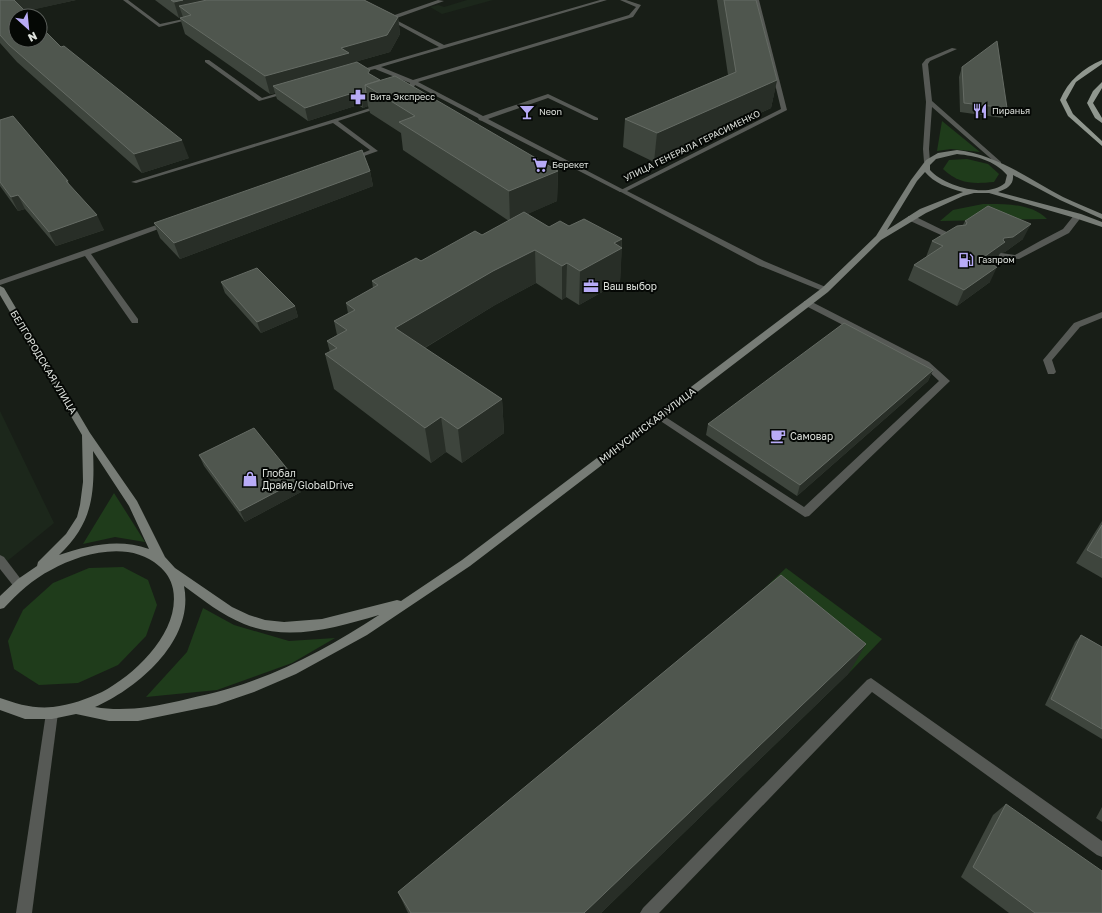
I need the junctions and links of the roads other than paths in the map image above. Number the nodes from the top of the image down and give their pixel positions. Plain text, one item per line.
1 (125, 0) edge
2 (440, 0) edge
3 (605, 0) edge
4 (622, 0) edge
5 (757, 0) edge
6 (382, 15) edge
7 (202, 16) edge
8 (389, 19) junction
9 (443, 47) junction
10 (954, 49) dead end
11 (207, 61) edge
12 (1102, 62) edge
13 (375, 67) junction
14 (352, 74) edge
15 (413, 82) junction
16 (1102, 84) edge
17 (291, 91) edge
18 (399, 100) edge
19 (392, 102) edge
20 (929, 102) junction
21 (481, 119) junction
22 (596, 119) dead end
23 (334, 121) junction
24 (1102, 121) edge
25 (1102, 144) edge
26 (346, 161) edge
27 (927, 164) junction
28 (999, 164) junction
29 (1006, 168) junction
30 (134, 182) edge
31 (622, 191) junction
32 (975, 191) junction
33 (990, 191) junction
34 (1078, 216) junction
35 (1102, 217) edge
36 (911, 218) junction
37 (176, 221) edge
38 (1102, 225) edge
39 (878, 238) junction
40 (954, 238) edge
41 (87, 253) junction
42 (1001, 255) edge
43 (0, 283) edge
44 (0, 288) edge
45 (824, 290) junction
46 (807, 304) junction
47 (1102, 315) edge
48 (135, 321) dead end
49 (1051, 372) dead end
50 (658, 416) junction
51 (87, 435) junction
52 (160, 559) junction
53 (0, 560) edge
54 (172, 570) junction
55 (33, 574) junction
56 (19, 585) junction
57 (2, 601) edge
58 (409, 602) junction
59 (3, 708) edge
60 (76, 708) junction
61 (52, 713) junction
62 (1102, 850) edge
63 (24, 913) edge
64 (648, 913) edge

1 - 7 street
2 - 8 street
3 - 9 street
4 - 15 street
5 - 31 street, УЛИЦА ГЕНЕРАЛА ГЕРАСИМЕНКО
6 - 8 street
8 - 9 street
9 - 13 street
10 - 20 street
11 - 17 street
12 - 25 main road
13 - 14 street
13 - 15 street
15 - 18 street
15 - 21 street
16 - 24 main road
19 - 23 street
20 - 27 street
20 - 28 street
21 - 22 street
21 - 31 street
23 - 26 street
23 - 30 street
27 - 28 main road
27 - 32 main road
27 - 39 main road, МИНУСИНСКАЯ УЛИЦА
28 - 29 main road
29 - 33 main road
29 - 35 main road
31 - 45 street, УЛИЦА ГЕНЕРАЛА ГЕРАСИМЕНКО
32 - 33 main road
32 - 36 main road, МИНУСИНСКАЯ УЛИЦА
33 - 34 main road
34 - 38 main road
34 - 42 street
36 - 39 main road, МИНУСИНСКАЯ УЛИЦА
36 - 40 street
37 - 41 street
39 - 45 main road, МИНУСИНСКАЯ УЛИЦА
41 - 43 street
41 - 48 street
44 - 51 main road, БЕЛГОРОДСКАЯ УЛИЦА
45 - 46 main road, МИНУСИНСКАЯ УЛИЦА
46 - 50 main road, МИНУСИНСКАЯ УЛИЦА
46 - 50 street
47 - 49 street
50 - 58 main road, МИНУСИНСКАЯ УЛИЦА
51 - 52 main road, БЕЛГОРОДСКАЯ УЛИЦА
51 - 55 main road, БЕЛГОРОДСКАЯ УЛИЦА
52 - 54 main road, МИНУСИНСКАЯ УЛИЦА
52 - 55 main road
53 - 56 street
54 - 58 main road, МИНУСИНСКАЯ УЛИЦА
54 - 60 main road
55 - 56 main road
56 - 57 main road
58 - 60 main road, МИНУСИНСКАЯ УЛИЦА
59 - 61 main road
60 - 61 main road
61 - 63 street
62 - 64 street

